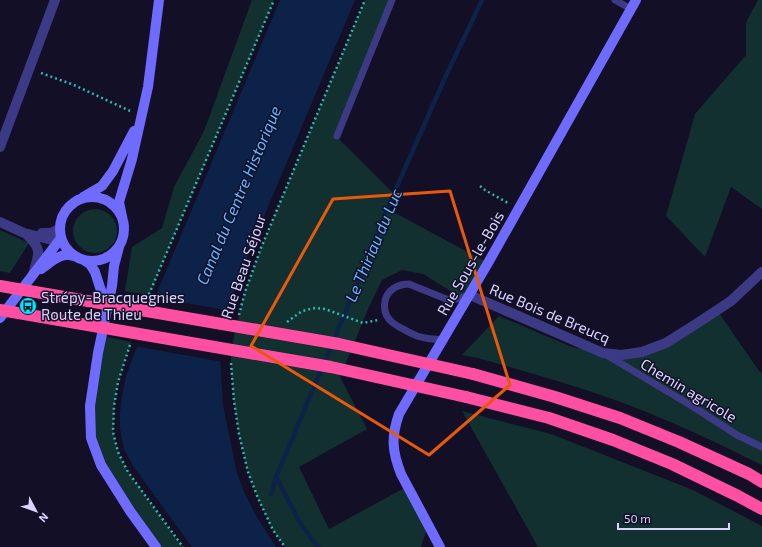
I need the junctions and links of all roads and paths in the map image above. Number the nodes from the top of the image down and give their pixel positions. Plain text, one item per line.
1 (55, 0) edge
2 (159, 0) edge
3 (274, 0) edge
4 (365, 0) edge
5 (392, 0) edge
6 (615, 0) edge
7 (634, 4) edge
8 (29, 68) junction
9 (128, 110) dead end
10 (142, 115) junction
11 (337, 136) dead end
12 (0, 147) edge
13 (480, 186) dead end
14 (79, 200) junction
15 (519, 209) junction
16 (0, 222) edge
17 (124, 226) junction
18 (24, 233) junction
19 (60, 234) junction
20 (119, 247) junction
21 (73, 256) junction
22 (85, 261) junction
23 (762, 272) edge
24 (32, 275) junction
25 (0, 286) edge
26 (470, 295) junction
27 (146, 302) dead end
28 (0, 310) edge
29 (107, 310) junction
30 (337, 313) dead end
31 (388, 317) junction
32 (0, 318) edge
33 (237, 322) dead end
34 (442, 340) junction
35 (130, 342) dead end
36 (603, 353) junction
37 (231, 361) dead end
38 (762, 447) edge
39 (762, 482) edge
40 (762, 510) edge
41 (156, 547) edge
42 (183, 547) edge
43 (285, 547) edge
44 (440, 547) edge

1 - 8 street
2 - 10 street
3 - 27 path
4 - 33 path, Rue Beau Séjour
5 - 11 lane
6 - 7 lane
7 - 15 street, Rue Sous-le-Bois
8 - 9 path
8 - 12 street
10 - 14 street
10 - 17 street
13 - 15 path
14 - 17 street
14 - 19 street
15 - 26 street, Rue Sous-le-Bois
16 - 18 street
17 - 20 street
18 - 19 street
18 - 24 street
19 - 21 street
19 - 24 street
20 - 22 street
20 - 29 street
21 - 22 street
21 - 24 street
22 - 29 street
23 - 36 street, Rue Bois de Breucq
24 - 32 street
25 - 39 highway, bridge
26 - 31 lane
26 - 34 street, Rue Sous-le-Bois
26 - 36 street, Rue Bois de Breucq
28 - 40 highway, bridge
29 - 41 street
30 - 31 path
31 - 34 lane
34 - 44 street, Rue Sous-le-Bois
35 - 42 path
36 - 38 lane, Chemin agricole
37 - 43 path

